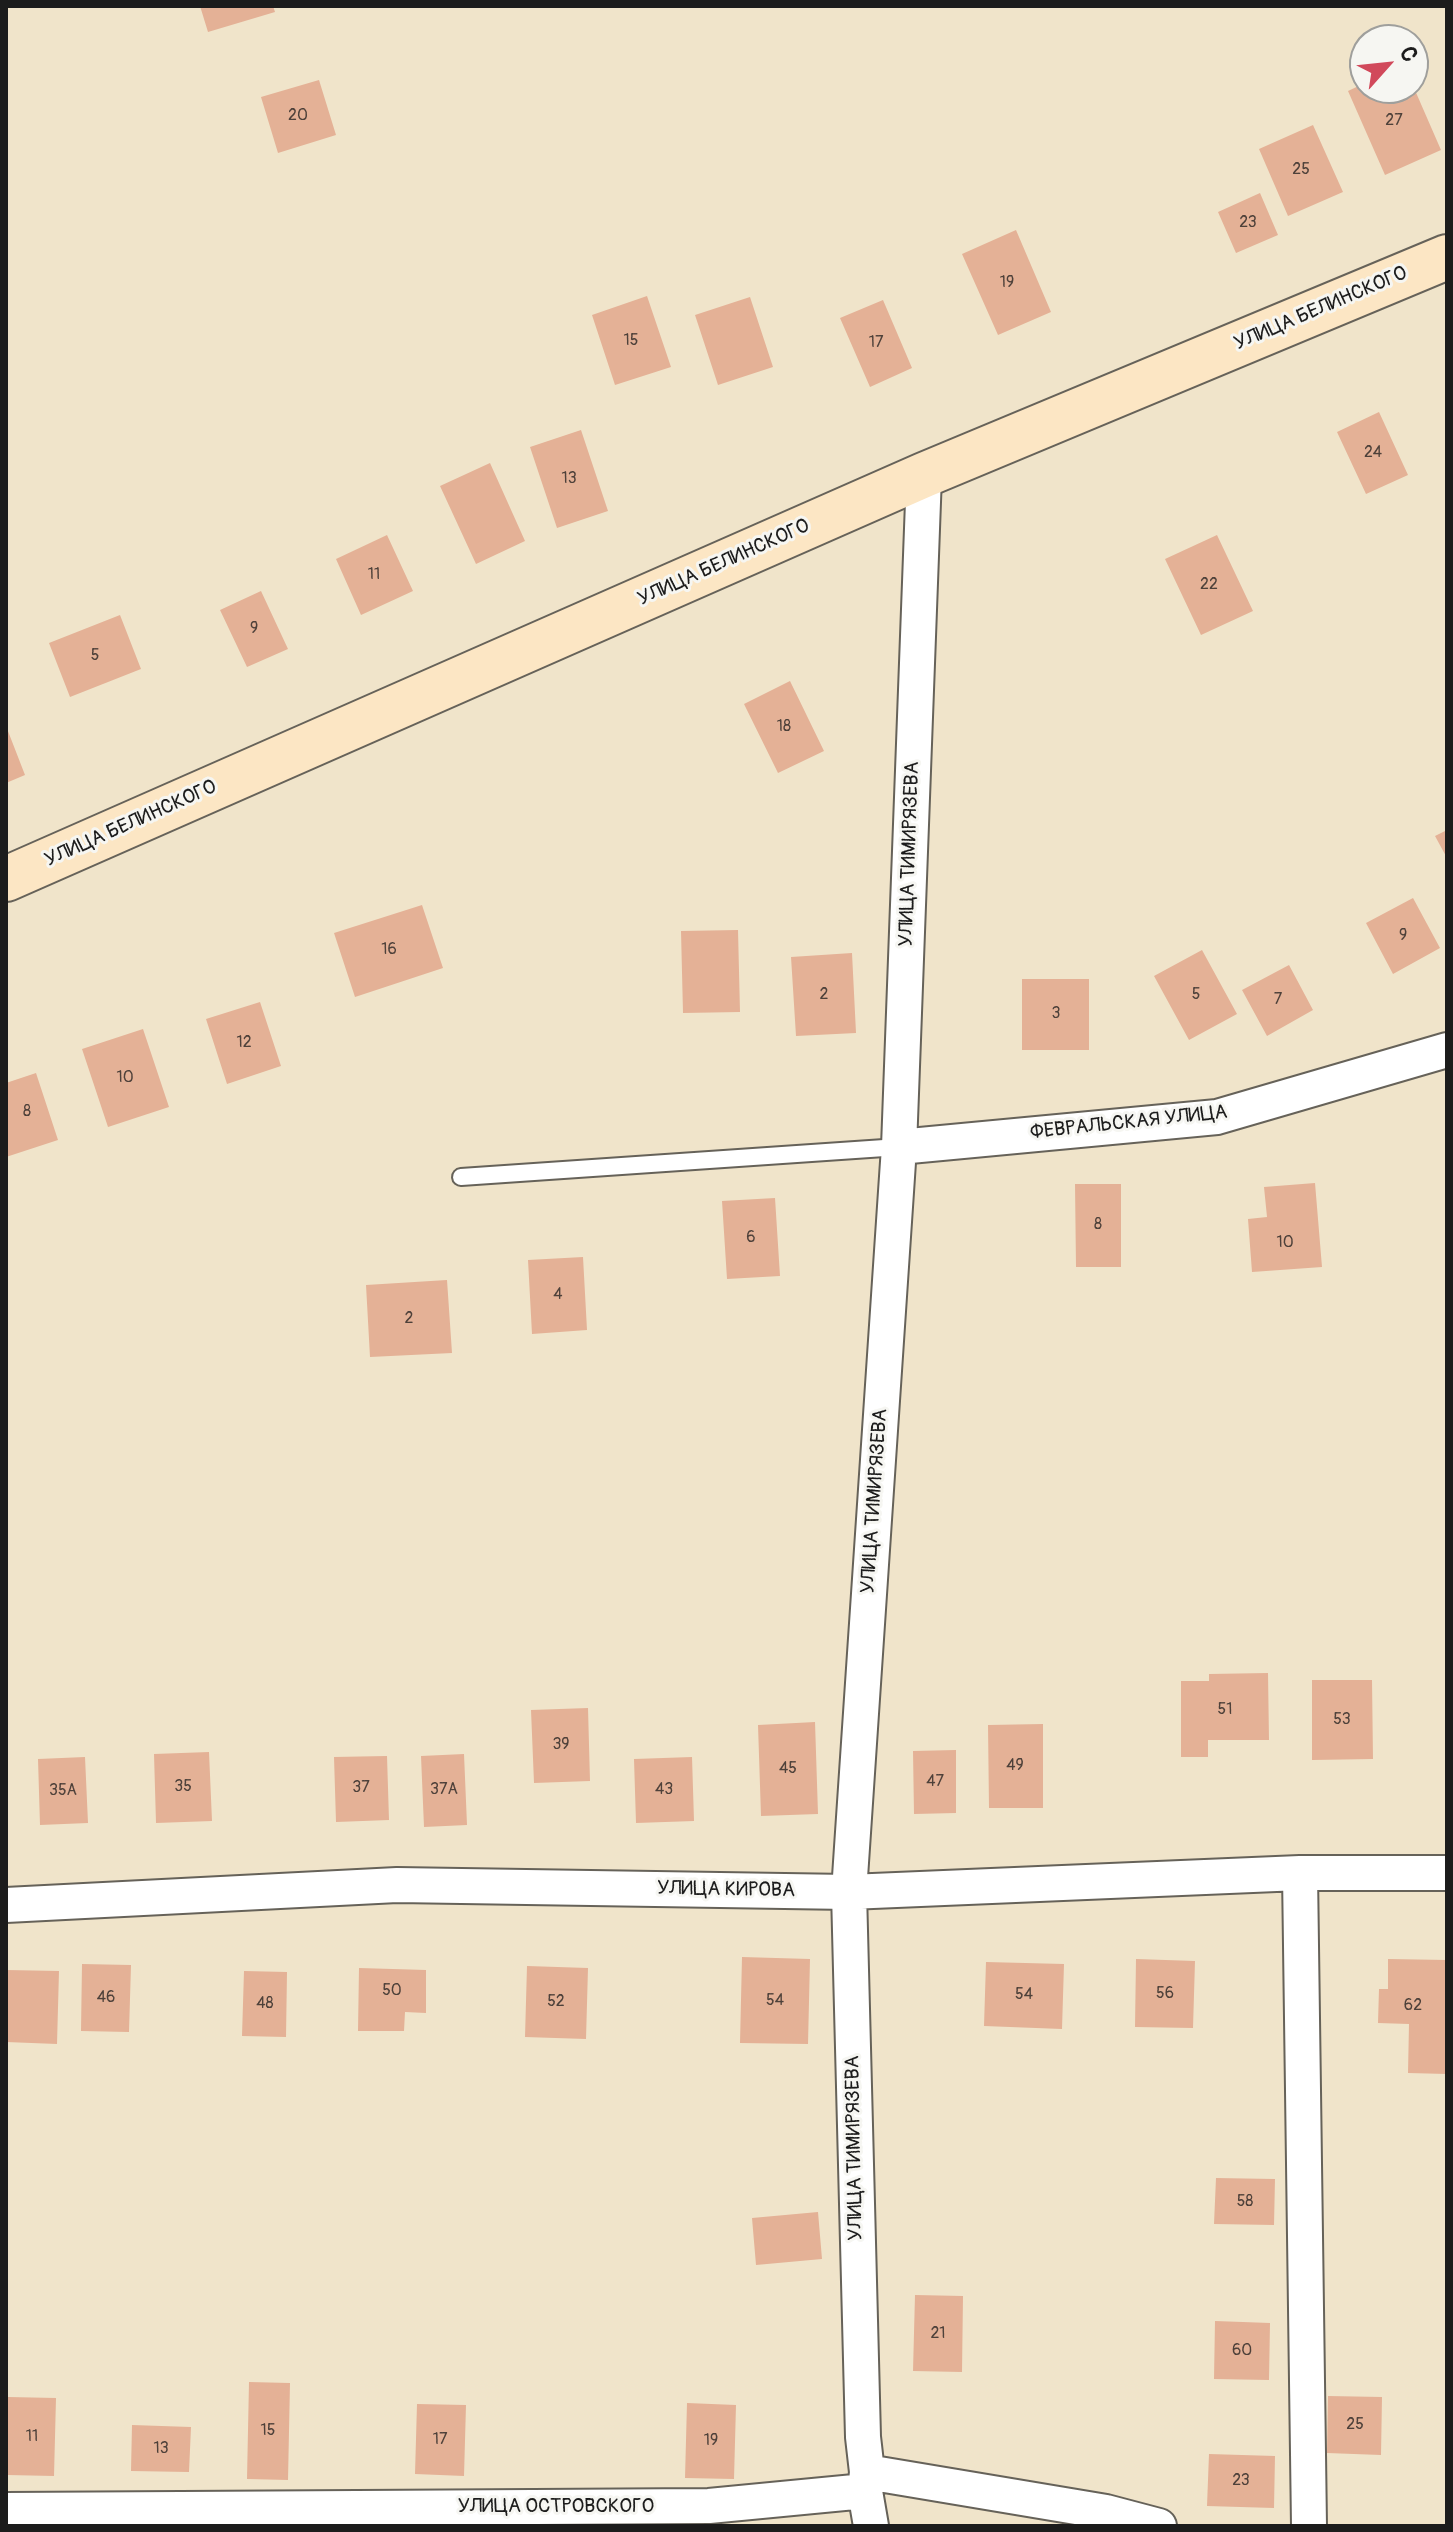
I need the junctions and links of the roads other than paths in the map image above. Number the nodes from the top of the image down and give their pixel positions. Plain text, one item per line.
1 (1447, 257) edge
2 (924, 475) junction
3 (6, 879) edge
4 (1447, 1050) edge
5 (899, 1147) junction
6 (461, 1177) dead end
7 (1300, 1873) junction
8 (1447, 1873) edge
9 (849, 1892) junction
10 (6, 1905) edge
11 (866, 2482) junction
12 (25, 2515) edge
13 (871, 2526) edge
14 (1159, 2526) edge
15 (1309, 2526) edge

1 - 2 street, УЛИЦА БЕЛИНСКОГО
2 - 3 street, УЛИЦА БЕЛИНСКОГО
2 - 5 street, УЛИЦА ТИМИРЯЗЕВА
4 - 5 street, ФЕВРАЛЬСКАЯ УЛИЦА
5 - 6 lane
5 - 9 street, УЛИЦА ТИМИРЯЗЕВА
7 - 8 street, УЛИЦА КИРОВА
7 - 9 street, УЛИЦА КИРОВА
7 - 15 street
9 - 10 street, УЛИЦА КИРОВА
9 - 11 street, УЛИЦА ТИМИРЯЗЕВА
11 - 12 street, УЛИЦА ОСТРОВСКОГО
11 - 13 street, УЛИЦА ТИМИРЯЗЕВА
11 - 14 street, УЛИЦА ОСТРОВСКОГО

